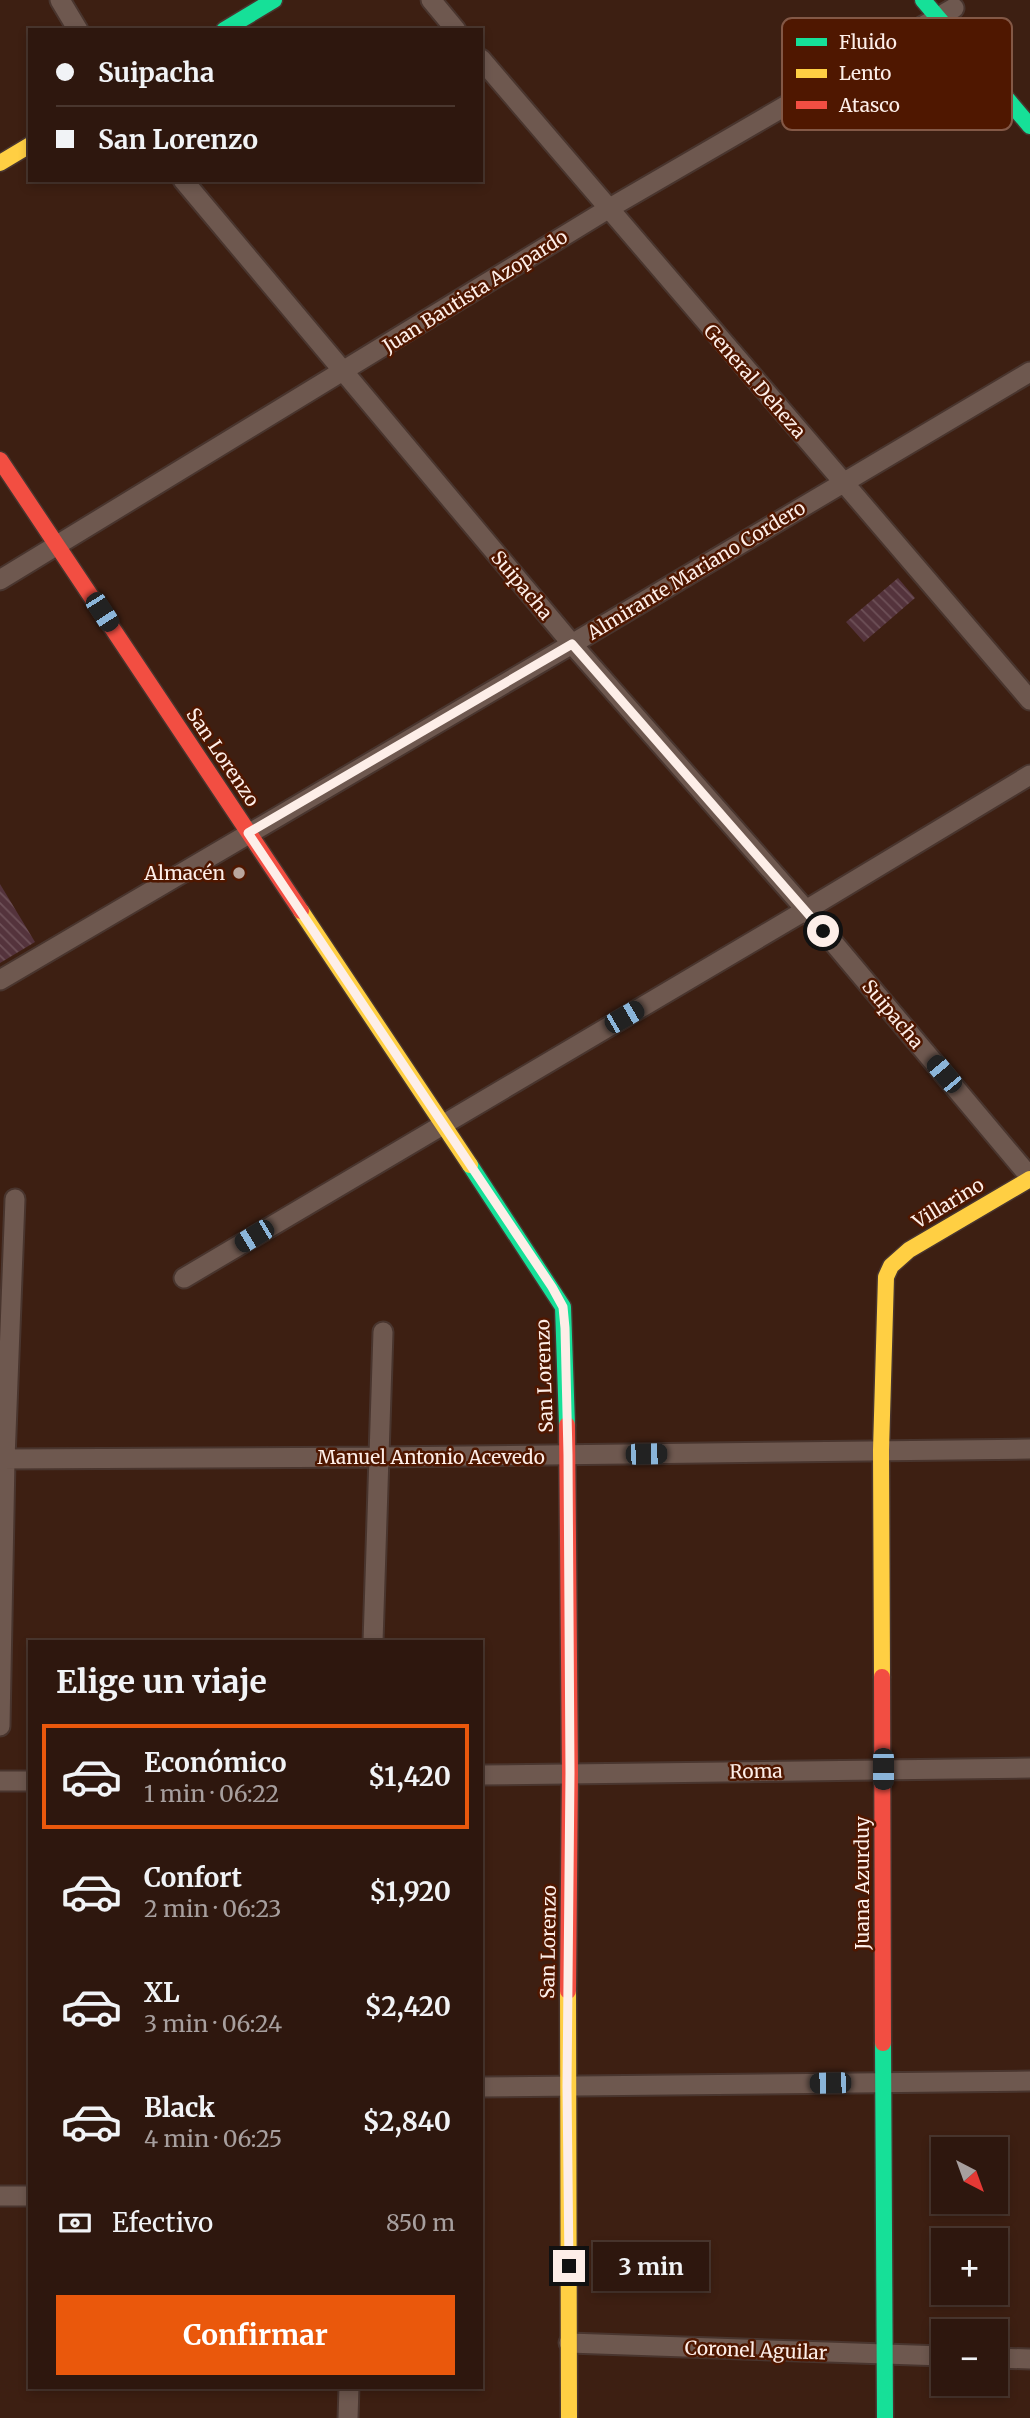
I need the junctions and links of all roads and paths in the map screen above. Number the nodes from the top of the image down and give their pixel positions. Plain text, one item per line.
1 (60, 0) edge
2 (274, 0) edge
3 (431, 0) edge
4 (923, 0) edge
5 (951, 11) edge
6 (77, 28) edge
7 (227, 28) edge
8 (454, 28) edge
9 (483, 61) edge
10 (1012, 100) edge
11 (782, 109) edge
12 (1030, 126) edge
13 (28, 146) edge
14 (0, 163) edge
15 (185, 182) edge
16 (608, 209) junction
17 (344, 372) junction
18 (1030, 372) edge
19 (0, 460) edge
20 (842, 482) junction
21 (58, 546) junction
22 (0, 580) edge
23 (572, 644) junction
24 (1030, 701) edge
25 (1030, 775) edge
26 (248, 833) junction
27 (806, 911) junction
28 (0, 980) edge
29 (442, 1125) junction
30 (1030, 1178) edge
31 (15, 1199) dead end
32 (891, 1266) joint
33 (184, 1278) dead end
34 (383, 1332) dead end
35 (1030, 1449) edge
36 (881, 1450) junction
37 (568, 1455) junction
38 (380, 1457) junction
39 (2, 1459) edge
40 (373, 1640) edge
41 (0, 1726) edge
42 (1030, 1768) edge
43 (883, 1769) junction
44 (570, 1773) junction
45 (483, 1775) edge
46 (28, 1781) edge
47 (0, 1782) edge
48 (1030, 2081) edge
49 (882, 2083) junction
50 (483, 2087) edge
51 (567, 2087) junction
52 (0, 2196) edge
53 (28, 2196) edge
54 (569, 2343) junction
55 (885, 2354) junction
56 (931, 2356) edge
57 (1008, 2358) edge
58 (1030, 2359) edge
59 (349, 2389) edge
60 (348, 2418) edge
61 (569, 2418) edge
62 (885, 2418) edge

1 - 6 street
2 - 7 street
3 - 8 street
4 - 5 street
9 - 16 street, General Deheza
10 - 12 street
11 - 16 street, Juan Bautista Azopardo
13 - 14 street
15 - 17 street, Suipacha
16 - 17 street, Juan Bautista Azopardo
16 - 20 street, General Deheza
17 - 21 street, Juan Bautista Azopardo
17 - 23 street, Suipacha
18 - 20 street, Almirante Mariano Cordero
19 - 21 street, San Lorenzo
20 - 23 street, Almirante Mariano Cordero
20 - 24 street, General Deheza
21 - 22 street, Juan Bautista Azopardo
21 - 26 street, San Lorenzo
23 - 26 street, Almirante Mariano Cordero
23 - 27 street, Suipacha
25 - 27 street
26 - 28 street, Almirante Mariano Cordero
26 - 29 street, San Lorenzo
27 - 29 street
27 - 30 street, Suipacha
29 - 33 street
29 - 37 street, San Lorenzo
30 - 32 street, Villarino
31 - 39 street
32 - 36 street, Juana Azurduy
34 - 38 street
35 - 36 street, Manuel Antonio Acevedo
36 - 37 street, Manuel Antonio Acevedo
36 - 43 street, Juana Azurduy
37 - 38 street, Manuel Antonio Acevedo
37 - 44 street, San Lorenzo
38 - 39 street, Manuel Antonio Acevedo
38 - 40 street
39 - 41 street
42 - 43 street, Roma
43 - 44 street, Roma
43 - 49 street, Juana Azurduy
44 - 45 street, Roma
44 - 51 street, San Lorenzo
46 - 47 street
48 - 49 street
49 - 51 street
49 - 55 street, Juana Azurduy
50 - 51 street
51 - 54 street, San Lorenzo
52 - 53 street
54 - 55 street, Coronel Aguilar
54 - 61 street, San Lorenzo
55 - 56 street, Coronel Aguilar
55 - 62 street, Juana Azurduy
57 - 58 street
59 - 60 street

